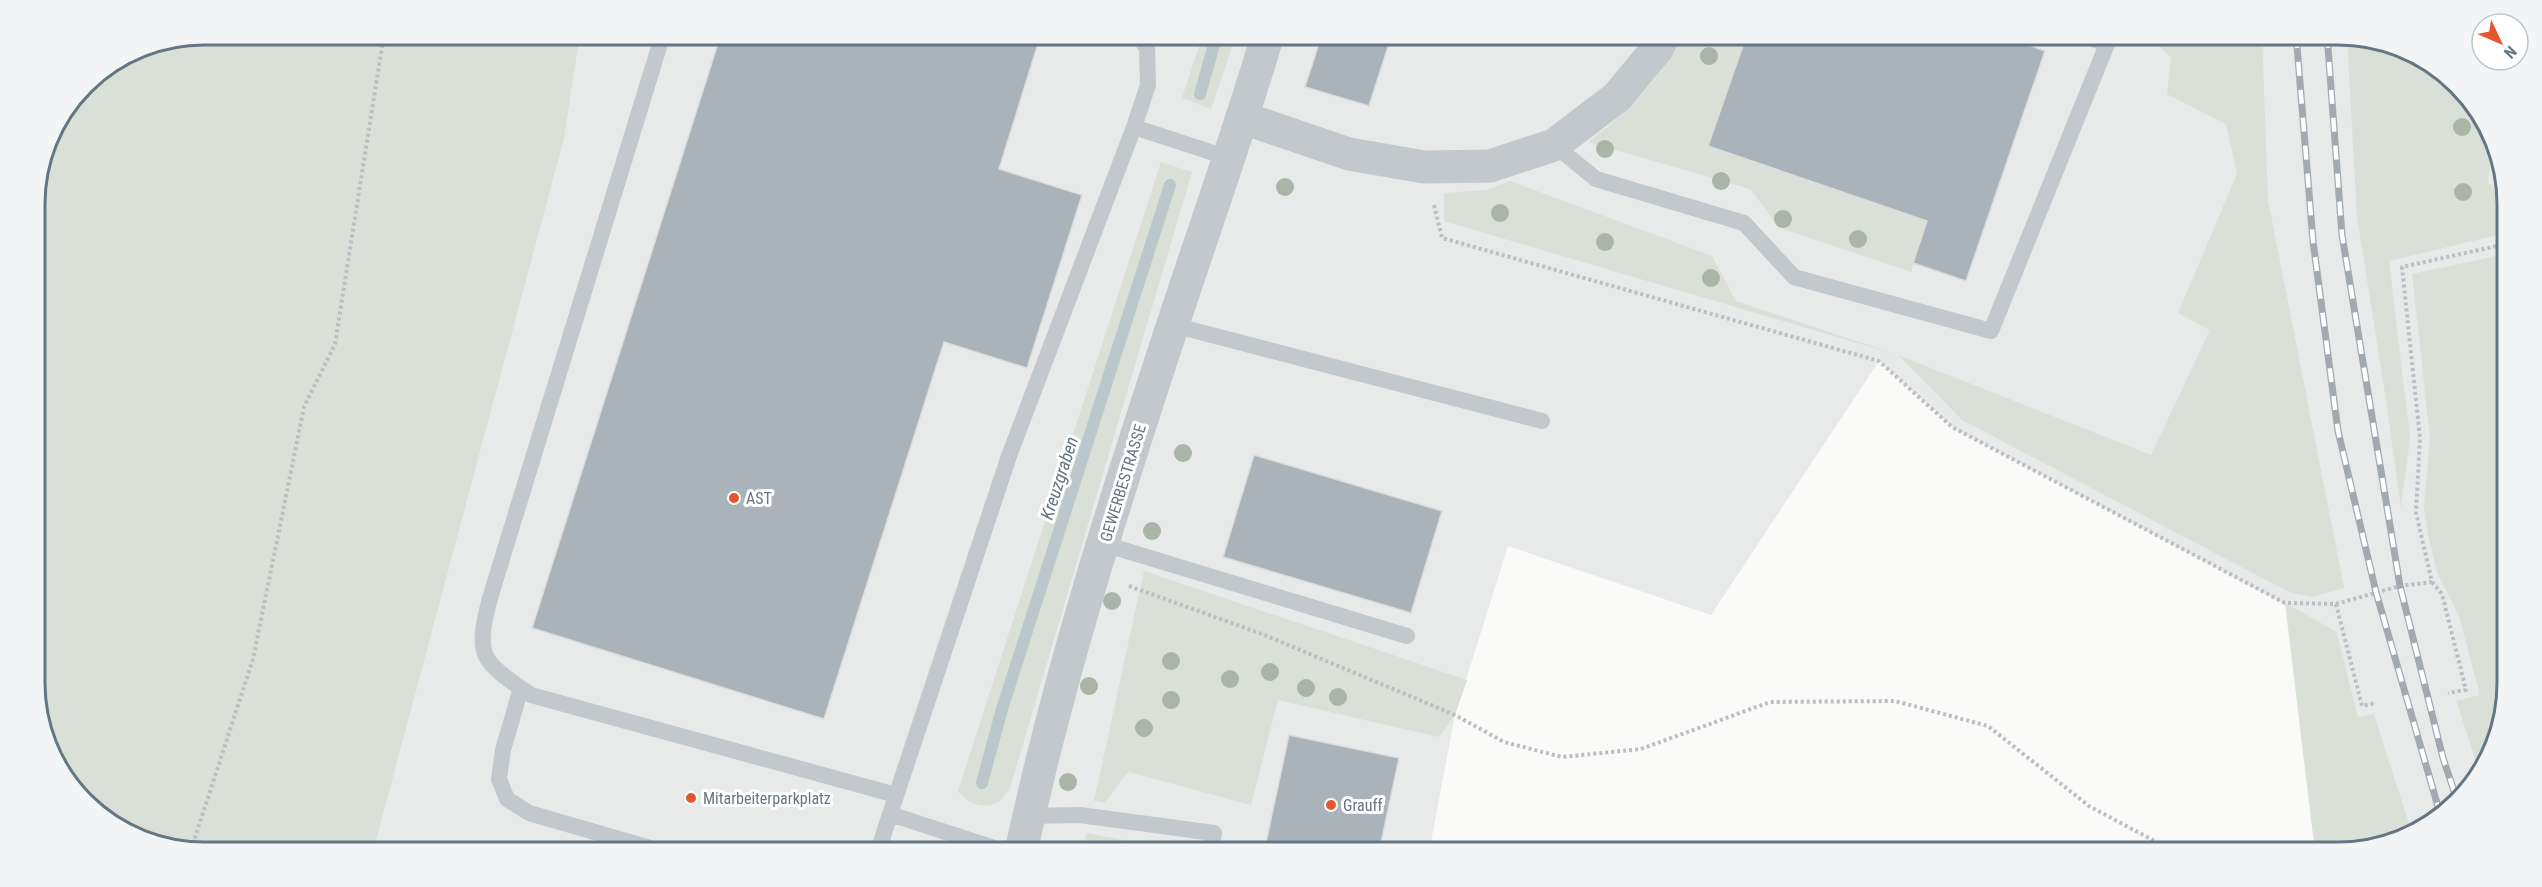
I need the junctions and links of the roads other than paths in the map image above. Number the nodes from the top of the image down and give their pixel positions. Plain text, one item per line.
1 (660, 45) edge
2 (1145, 45) edge
3 (1265, 45) edge
4 (1659, 45) edge
5 (2107, 45) edge
6 (1243, 118) junction
7 (1134, 127) junction
8 (1554, 145) junction
9 (1229, 158) junction
10 (1173, 325) junction
11 (1542, 421) dead end
12 (1099, 559) junction
13 (1407, 636) dead end
14 (521, 688) junction
15 (896, 795) junction
16 (890, 814) junction
17 (1029, 816) junction
18 (629, 842) edge
19 (882, 842) edge
20 (976, 842) edge
21 (1023, 842) edge
22 (1212, 842) edge

1 - 14 lane
2 - 7 lane
3 - 6 street, GEWERBESTRASSE
4 - 8 street
5 - 8 lane
6 - 8 street
6 - 9 street, GEWERBESTRASSE
7 - 9 lane
7 - 15 lane
9 - 10 street, GEWERBESTRASSE
10 - 11 lane
10 - 12 street, GEWERBESTRASSE
12 - 13 lane
12 - 17 street, GEWERBESTRASSE
14 - 15 lane
14 - 18 lane
15 - 16 lane
16 - 19 lane
16 - 20 lane
17 - 21 street, GEWERBESTRASSE
17 - 22 lane

